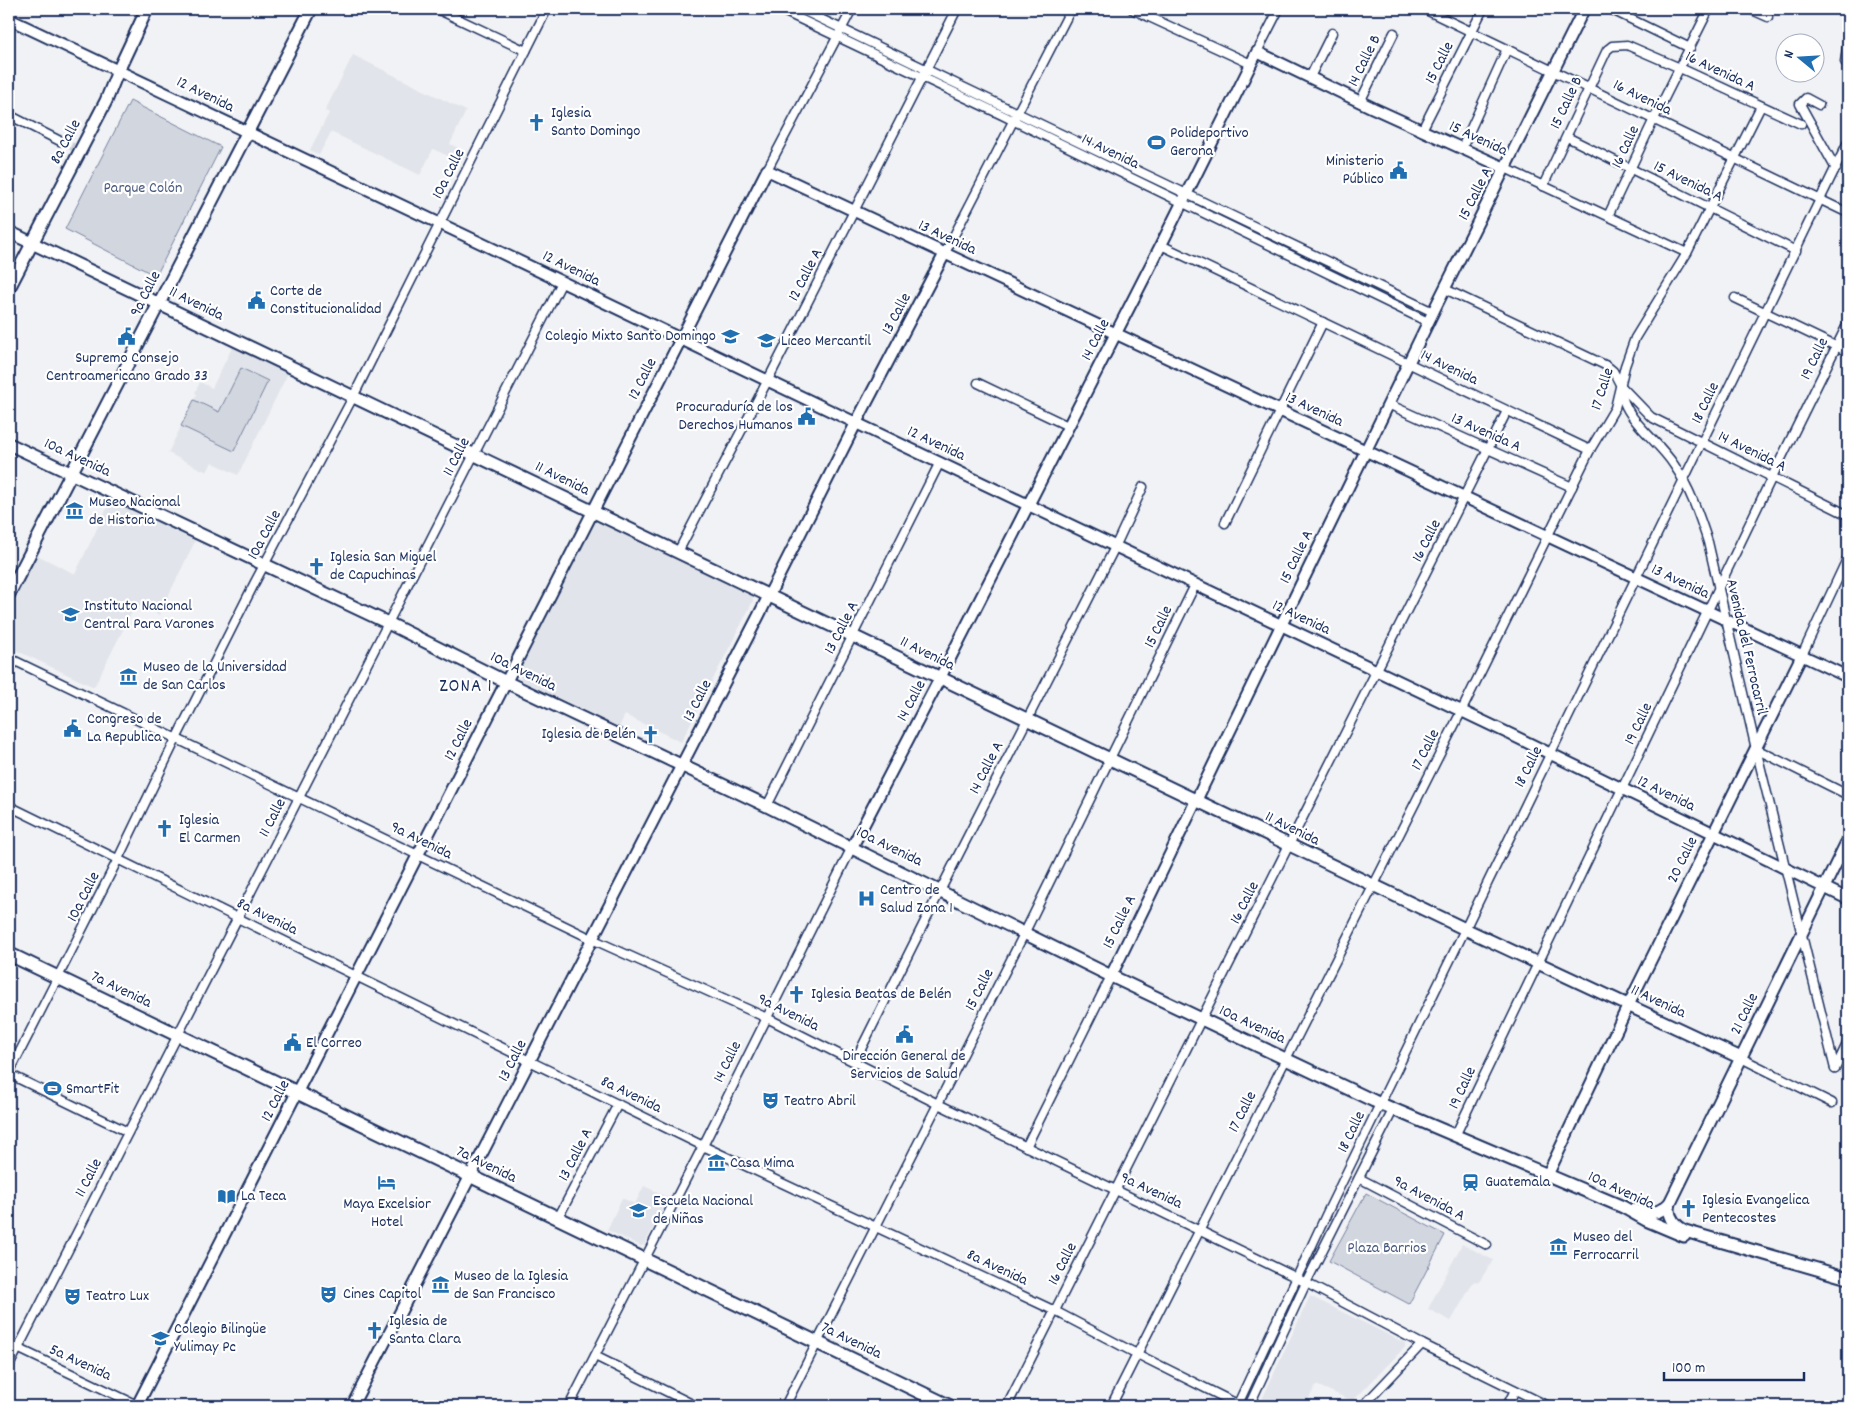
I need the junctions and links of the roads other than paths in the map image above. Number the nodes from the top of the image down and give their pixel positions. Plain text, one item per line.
1 (147, 9) edge
2 (311, 9) edge
3 (437, 9) edge
4 (547, 9) edge
5 (779, 9) edge
6 (800, 9) edge
7 (852, 9) edge
8 (957, 9) edge
9 (1070, 9) edge
10 (1132, 9) edge
11 (1279, 9) edge
12 (1424, 9) edge
13 (1483, 9) edge
14 (1584, 9) edge
15 (1610, 9) edge
16 (1709, 9) edge
17 (1750, 9) edge
18 (1768, 17) dead end
19 (9, 20) edge
20 (1472, 32) junction
21 (840, 33) junction
22 (1332, 33) dead end
23 (1394, 33) dead end
24 (1848, 40) edge
25 (1627, 46) joint
26 (1690, 48) junction
27 (1508, 49) junction
28 (526, 51) junction
29 (1257, 52) junction
30 (1845, 62) dead end
31 (1251, 64) junction
32 (1680, 68) junction
33 (118, 71) junction
34 (1553, 71) junction
35 (925, 73) junction
36 (1310, 77) junction
37 (1589, 88) junction
38 (1360, 102) junction
39 (1819, 105) dead end
40 (1761, 106) junction
41 (9, 115) edge
42 (1015, 116) junction
43 (1654, 119) junction
44 (1801, 124) dead end
45 (1422, 130) junction
46 (247, 132) junction
47 (1567, 137) junction
48 (60, 140) tunnel mouth
49 (1848, 142) edge
50 (1462, 148) junction
51 (1734, 158) junction
52 (1505, 168) junction
53 (1630, 169) junction
54 (1836, 169) junction
55 (766, 170) junction
56 (1543, 186) junction
57 (1184, 198) junction
58 (1821, 200) junction
59 (1709, 208) junction
60 (855, 211) junction
61 (1848, 213) edge
62 (1608, 216) junction
63 (440, 223) junction
64 (9, 232) edge
65 (32, 243) junction
66 (1161, 245) junction
67 (1796, 250) junction
68 (945, 253) junction
69 (1687, 253) junction
70 (562, 282) junction
71 (9, 288) edge
72 (1445, 289) junction
73 (1735, 298) dead end
74 (160, 304) junction
75 (1433, 312) junction
76 (1766, 313) junction
77 (1323, 322) junction
78 (1428, 322) junction
79 (1848, 323) edge
80 (1116, 333) junction
81 (680, 339) junction
82 (1836, 346) junction
83 (1848, 352) edge
84 (1408, 363) junction
85 (768, 380) junction
86 (978, 383) dead end
87 (1620, 385) junction
88 (353, 397) junction
89 (1388, 404) junction
90 (1280, 410) junction
91 (1507, 411) junction
92 (856, 423) junction
93 (1068, 426) junction
94 (1702, 443) junction
95 (9, 444) edge
96 (1488, 449) junction
97 (1366, 450) junction
98 (1590, 450) junction
99 (474, 454) junction
100 (940, 462) junction
101 (71, 473) junction
102 (1772, 477) junction
103 (1684, 481) junction
104 (1143, 487) dead end
105 (1572, 487) junction
106 (1464, 497) junction
107 (1028, 505) junction
108 (592, 511) junction
109 (1848, 515) edge
110 (1225, 522) dead end
111 (1548, 536) junction
112 (1115, 547) junction
113 (678, 552) junction
114 (1848, 557) edge
115 (265, 565) junction
116 (1637, 578) junction
117 (1195, 585) junction
118 (1718, 590) junction
119 (9, 594) edge
120 (769, 596) junction
121 (1708, 611) junction
122 (1725, 619) junction
123 (388, 623) junction
124 (1280, 625) junction
125 (854, 636) junction
126 (1802, 655) junction
127 (9, 658) edge
128 (1377, 671) junction
129 (1848, 677) edge
130 (940, 678) junction
131 (506, 682) junction
132 (1461, 712) junction
133 (1028, 720) junction
134 (176, 739) junction
135 (1756, 749) junction
136 (1551, 754) junction
137 (1109, 759) junction
138 (681, 766) junction
139 (1623, 789) junction
140 (1848, 795) edge
141 (299, 797) junction
142 (1196, 801) junction
143 (9, 806) edge
144 (767, 806) junction
145 (1713, 833) junction
146 (1848, 839) edge
147 (1289, 845) junction
148 (852, 847) junction
149 (418, 855) junction
150 (118, 859) junction
151 (1786, 869) junction
152 (1372, 885) junction
153 (1824, 888) junction
154 (940, 891) junction
155 (1848, 899) edge
156 (237, 918) junction
157 (1465, 929) junction
158 (1025, 932) junction
159 (1801, 934) junction
160 (592, 939) junction
161 (9, 954) edge
162 (1537, 964) junction
163 (357, 975) junction
164 (1111, 976) junction
165 (58, 978) junction
166 (1628, 1006) junction
167 (767, 1018) junction
168 (1202, 1019) junction
169 (177, 1035) junction
170 (1848, 1042) edge
171 (1741, 1058) junction
172 (1285, 1059) junction
173 (530, 1060) junction
174 (855, 1062) junction
175 (9, 1074) edge
176 (297, 1093) junction
177 (618, 1104) junction
178 (938, 1104) junction
179 (1832, 1104) dead end
180 (1381, 1105) junction
181 (1393, 1110) junction
182 (128, 1132) junction
183 (1455, 1136) junction
184 (703, 1146) junction
185 (1026, 1147) junction
186 (470, 1176) junction
187 (1547, 1176) junction
188 (1359, 1178) junction
189 (1116, 1190) junction
190 (1670, 1203) junction
191 (1623, 1208) junction
192 (558, 1218) junction
193 (876, 1227) junction
194 (1200, 1230) junction
195 (1487, 1245) dead end
196 (644, 1260) junction
197 (1297, 1278) junction
198 (1848, 1278) edge
199 (1306, 1283) junction
200 (1848, 1285) edge
201 (1055, 1311) junction
202 (817, 1343) junction
203 (9, 1344) edge
204 (1422, 1344) junction
205 (18, 1348) junction
206 (1137, 1354) junction
207 (595, 1356) junction
208 (9, 1366) edge
209 (1515, 1390) junction
210 (138, 1406) edge
211 (352, 1406) edge
212 (569, 1406) edge
213 (696, 1406) edge
214 (785, 1406) edge
215 (949, 1406) edge
216 (1007, 1406) edge
217 (1111, 1406) edge
218 (1239, 1406) edge
219 (1250, 1406) edge
220 (1363, 1406) edge
221 (1507, 1406) edge
222 (1548, 1406) edge

1 - 33 main road, 8a Calle
2 - 46 main road, 9a Calle
3 - 28 street
4 - 28 street, 10a Calle
5 - 21 street, 14 Avenida
6 - 21 street, 14 Avenida
7 - 21 street, 12 Calle
8 - 35 street, 12 Calle A
9 - 42 street, 13 Calle
10 - 31 street
11 - 29 street, 14 Calle
12 - 20 street, 16 Avenida
13 - 20 street, 15 Calle
14 - 34 street, 15 Calle A
15 - 26 street
16 - 26 street, 16 Calle
17 - 18 street
19 - 33 street, 12 Avenida
20 - 27 street, 16 Avenida
20 - 45 street, 15 Calle
21 - 35 street, 14 Avenida
21 - 55 street, 12 Calle
22 - 36 street
23 - 38 street, 14 Calle B
24 - 30 street
25 - 32 street, 16 Avenida A
25 - 37 street, 15 Calle B
26 - 32 street, 16 Calle
27 - 34 street, 16 Avenida
27 - 50 street
28 - 63 street, 10a Calle
29 - 31 street, 14 Calle
29 - 36 street, 15 Avenida
31 - 57 street, 14 Calle
32 - 40 street, 16 Avenida A
32 - 43 street, 16 Calle
33 - 46 street, 12 Avenida
33 - 65 main road, 8a Calle
34 - 37 street, 16 Avenida
34 - 52 street, 15 Calle A
35 - 42 street, 14 Avenida
35 - 60 street, 12 Calle A
36 - 38 street, 15 Avenida
37 - 43 street, 16 Avenida
37 - 47 street, 15 Calle B
38 - 45 street, 15 Avenida
39 - 54 street
40 - 44 street, 16 Avenida A
40 - 51 street, 17 Calle
41 - 48 street
42 - 57 street, 14 Avenida
42 - 68 street, 13 Calle
43 - 51 street, 16 Avenida
43 - 53 street, 16 Calle
45 - 50 street, 15 Avenida
46 - 63 street, 12 Avenida
46 - 74 main road, 9a Calle
47 - 53 street, 15 Avenida A
47 - 56 street, 15 Calle B
49 - 54 street, 18 Calle
50 - 52 street, 15 Avenida
51 - 58 street, 16 Avenida
51 - 59 street, 17 Calle
52 - 56 street, 15 Avenida
52 - 72 street, 15 Calle A
53 - 59 street, 15 Avenida A
53 - 62 street, 16 Calle
54 - 58 street, 18 Calle
55 - 60 street, 13 Avenida
55 - 81 street, 12 Calle
56 - 62 street, 15 Avenida
57 - 66 street, 14 Calle
57 - 75 street, 14 Avenida
57 - 78 street, 14 Avenida
58 - 61 street, 16 Avenida
58 - 67 street, 18 Calle
59 - 67 street, 15 Avenida A
59 - 69 street, 17 Calle
60 - 68 street, 13 Avenida
60 - 85 street, 12 Calle A
62 - 69 street, 15 Avenida
63 - 70 street, 12 Avenida
63 - 88 street, 10a Calle
64 - 65 main road, 11 Avenida
65 - 71 main road, 8a Calle
65 - 74 main road, 11 Avenida
66 - 77 street, 14 Avenida
66 - 80 street, 14 Calle
67 - 76 street, 18 Calle
68 - 80 street, 13 Avenida
68 - 92 street, 13 Calle
69 - 87 street, 17 Calle
70 - 81 street, 12 Avenida
70 - 99 street, 11 Calle
72 - 75 street, 15 Calle A
72 - 87 street, 14 Avenida A
73 - 76 street
74 - 88 main road, 11 Avenida
74 - 101 main road, 9a Calle
75 - 78 street, 15 Calle A
76 - 82 street
76 - 94 street, 18 Calle
77 - 84 street, 14 Avenida
77 - 90 street
78 - 84 street, 15 Calle A
79 - 82 street, 19 Calle
80 - 90 street, 13 Avenida
80 - 93 street, 14 Calle
81 - 85 street, 12 Avenida
81 - 108 street, 12 Calle
82 - 83 street
82 - 102 street, 19 Calle
84 - 89 street, 15 Calle A
84 - 91 street, 14 Avenida
85 - 92 street, 12 Avenida
85 - 113 street, 12 Calle A
86 - 93 street
87 - 94 street, 14 Avenida A
87 - 98 street, 17 Calle
87 - 103 street, Avenida del Ferrocarril
88 - 99 main road, 11 Avenida
88 - 115 street, 10a Calle
89 - 96 street, 13 Avenida A
89 - 97 street, 15 Calle A
90 - 97 street, 13 Avenida
90 - 110 street
91 - 96 street, 16 Calle
91 - 98 street, 14 Avenida
92 - 100 street, 12 Avenida
92 - 120 street, 13 Calle
93 - 107 street, 14 Calle
94 - 102 street, 14 Avenida A
94 - 103 street, 18 Calle
95 - 101 main road, 10a Avenida
96 - 105 street, 13 Avenida A
96 - 106 street, 16 Calle
97 - 106 street, 13 Avenida
97 - 124 street, 15 Calle A
98 - 105 street, 17 Calle
99 - 108 main road, 11 Avenida
99 - 123 street, 11 Calle
100 - 107 street, 12 Avenida
100 - 125 street, 13 Calle A
101 - 115 main road, 10a Avenida
101 - 119 main road, 9a Calle
102 - 109 street, 14 Avenida A
102 - 118 street, 19 Calle
103 - 116 street, 18 Calle
103 - 118 street, Avenida del Ferrocarril
104 - 112 street, 14 Calle A
105 - 111 street, 17 Calle
106 - 111 street, 13 Avenida
106 - 128 street, 16 Calle
107 - 112 street, 12 Avenida
107 - 130 street, 14 Calle
108 - 113 main road, 11 Avenida
108 - 131 street, 12 Calle
111 - 116 street, 13 Avenida
111 - 132 street, 17 Calle
112 - 117 street, 12 Avenida
112 - 133 street, 14 Calle A
113 - 120 main road, 11 Avenida
114 - 126 street, 20 Calle
115 - 123 main road, 10a Avenida
115 - 134 street, 10a Calle
116 - 121 street, 13 Avenida
116 - 136 street, 18 Calle
117 - 124 street, 12 Avenida
117 - 137 street, 15 Calle
118 - 121 street, 19 Calle
118 - 122 street, Avenida del Ferrocarril
120 - 125 main road, 11 Avenida
120 - 138 street, 13 Calle
121 - 122 street, 13 Avenida
121 - 139 street, 19 Calle
122 - 126 street, 13 Avenida
122 - 135 street, Avenida del Ferrocarril
123 - 131 main road, 10a Avenida
123 - 141 street, 11 Calle
124 - 128 street, 12 Avenida
124 - 142 street, 15 Calle A
125 - 130 main road, 11 Avenida
125 - 144 street, 13 Calle A
126 - 129 street, 13 Avenida
126 - 135 street, 20 Calle
127 - 134 street, 9a Avenida
128 - 132 street, 12 Avenida
128 - 147 street, 16 Calle
130 - 133 main road, 11 Avenida
130 - 148 street, 14 Calle
131 - 138 main road, 10a Avenida
131 - 149 street, 12 Calle
132 - 136 street, 12 Avenida
132 - 152 street, 17 Calle
133 - 137 main road, 11 Avenida
133 - 154 street, 14 Calle A
134 - 141 street, 9a Avenida
134 - 150 street, 10a Calle
135 - 140 street
135 - 145 street, 20 Calle
135 - 151 street, Avenida del Ferrocarril
136 - 139 street, 12 Avenida
136 - 157 street, 18 Calle
137 - 142 main road, 11 Avenida
137 - 158 street, 15 Calle
138 - 144 main road, 10a Avenida
138 - 160 street, 13 Calle
139 - 145 street, 12 Avenida
139 - 162 street, 19 Calle
141 - 149 street, 9a Avenida
141 - 156 street, 11 Calle
142 - 147 main road, 11 Avenida
142 - 164 street, 15 Calle A
143 - 150 street, 8a Avenida
144 - 148 main road, 10a Avenida
145 - 151 street, 12 Avenida
145 - 166 street, 20 Calle
146 - 153 street, 21 Calle
147 - 152 main road, 11 Avenida
147 - 168 street, 16 Calle
148 - 154 main road, 10a Avenida
148 - 167 street, 14 Calle
149 - 160 street, 9a Avenida
149 - 163 street, 12 Calle
150 - 156 street, 8a Avenida
150 - 165 street, 10a Calle
151 - 153 street, 12 Avenida
151 - 159 street, Avenida del Ferrocarril
152 - 157 main road, 11 Avenida
152 - 172 street, 17 Calle
153 - 155 street, 12 Avenida
153 - 159 street, 21 Calle
154 - 158 main road, 10a Avenida
154 - 174 street, 14 Calle A
156 - 163 street, 8a Avenida
156 - 169 street, 11 Calle
157 - 162 main road, 11 Avenida
157 - 180 street, 18 Calle
158 - 164 main road, 10a Avenida
158 - 178 street, 15 Calle
159 - 170 street, Avenida del Ferrocarril
159 - 171 street, 21 Calle
160 - 167 street, 9a Avenida
160 - 173 street, 13 Calle
161 - 165 main road, 7a Avenida
162 - 166 main road, 11 Avenida
162 - 183 street, 19 Calle
163 - 173 street, 8a Avenida
163 - 176 street, 12 Calle
164 - 168 main road, 10a Avenida
164 - 185 street, 15 Calle A
165 - 169 main road, 7a Avenida
165 - 175 street, 10a Calle
166 - 171 main road, 11 Avenida
166 - 187 street, 20 Calle
167 - 174 street, 9a Avenida
167 - 184 street, 14 Calle
168 - 172 main road, 10a Avenida
168 - 189 street, 16 Calle
169 - 176 main road, 7a Avenida
169 - 182 street, 11 Calle
171 - 179 street, 11 Avenida
171 - 190 main road, 21 Calle
172 - 180 main road, 10a Avenida
172 - 194 street, 17 Calle
173 - 177 street, 8a Avenida
173 - 186 street, 13 Calle
174 - 178 street, 9a Avenida
175 - 182 street
176 - 186 main road, 7a Avenida
176 - 210 street, 12 Calle
177 - 184 street, 8a Avenida
177 - 192 street, 13 Calle A
178 - 185 street, 9a Avenida
178 - 193 street, 15 Calle
180 - 181 main road, 10a Avenida
180 - 197 street, 18 Calle
181 - 183 main road, 10a Avenida
181 - 188 street, 18 Calle
182 - 205 street, 11 Calle
183 - 187 main road, 10a Avenida
184 - 193 street, 8a Avenida
184 - 196 street, 14 Calle
185 - 189 street, 9a Avenida
186 - 192 main road, 7a Avenida
186 - 211 street, 13 Calle
187 - 191 main road, 10a Avenida
188 - 195 street, 9a Avenida A
188 - 199 street, 18 Calle
189 - 194 street, 9a Avenida
189 - 201 street, 16 Calle
190 - 191 main road
190 - 198 main road, 10a Avenida
191 - 200 main road, 10a Avenida
192 - 196 main road, 7a Avenida
193 - 201 street, 8a Avenida
193 - 202 street, 15 Calle
194 - 197 street, 9a Avenida
194 - 206 street, 17 Calle
196 - 202 main road, 7a Avenida
196 - 207 street, 14 Calle
197 - 199 street, 9a Avenida
197 - 218 street, 18 Calle
199 - 204 street, 9a Avenida
199 - 219 street, 18 Calle
201 - 206 street, 8a Avenida
201 - 216 street, 16 Calle
202 - 214 street, 15 Calle
202 - 215 main road, 7a Avenida
203 - 205 street, 5a Avenida
204 - 209 street, 9a Avenida
204 - 220 street
205 - 208 street, 11 Calle
205 - 210 street, 5a Avenida
206 - 217 street, 17 Calle
206 - 218 street, 8a Avenida
207 - 212 street, 14 Calle
207 - 213 street
209 - 221 street
209 - 222 street, 9a Avenida

